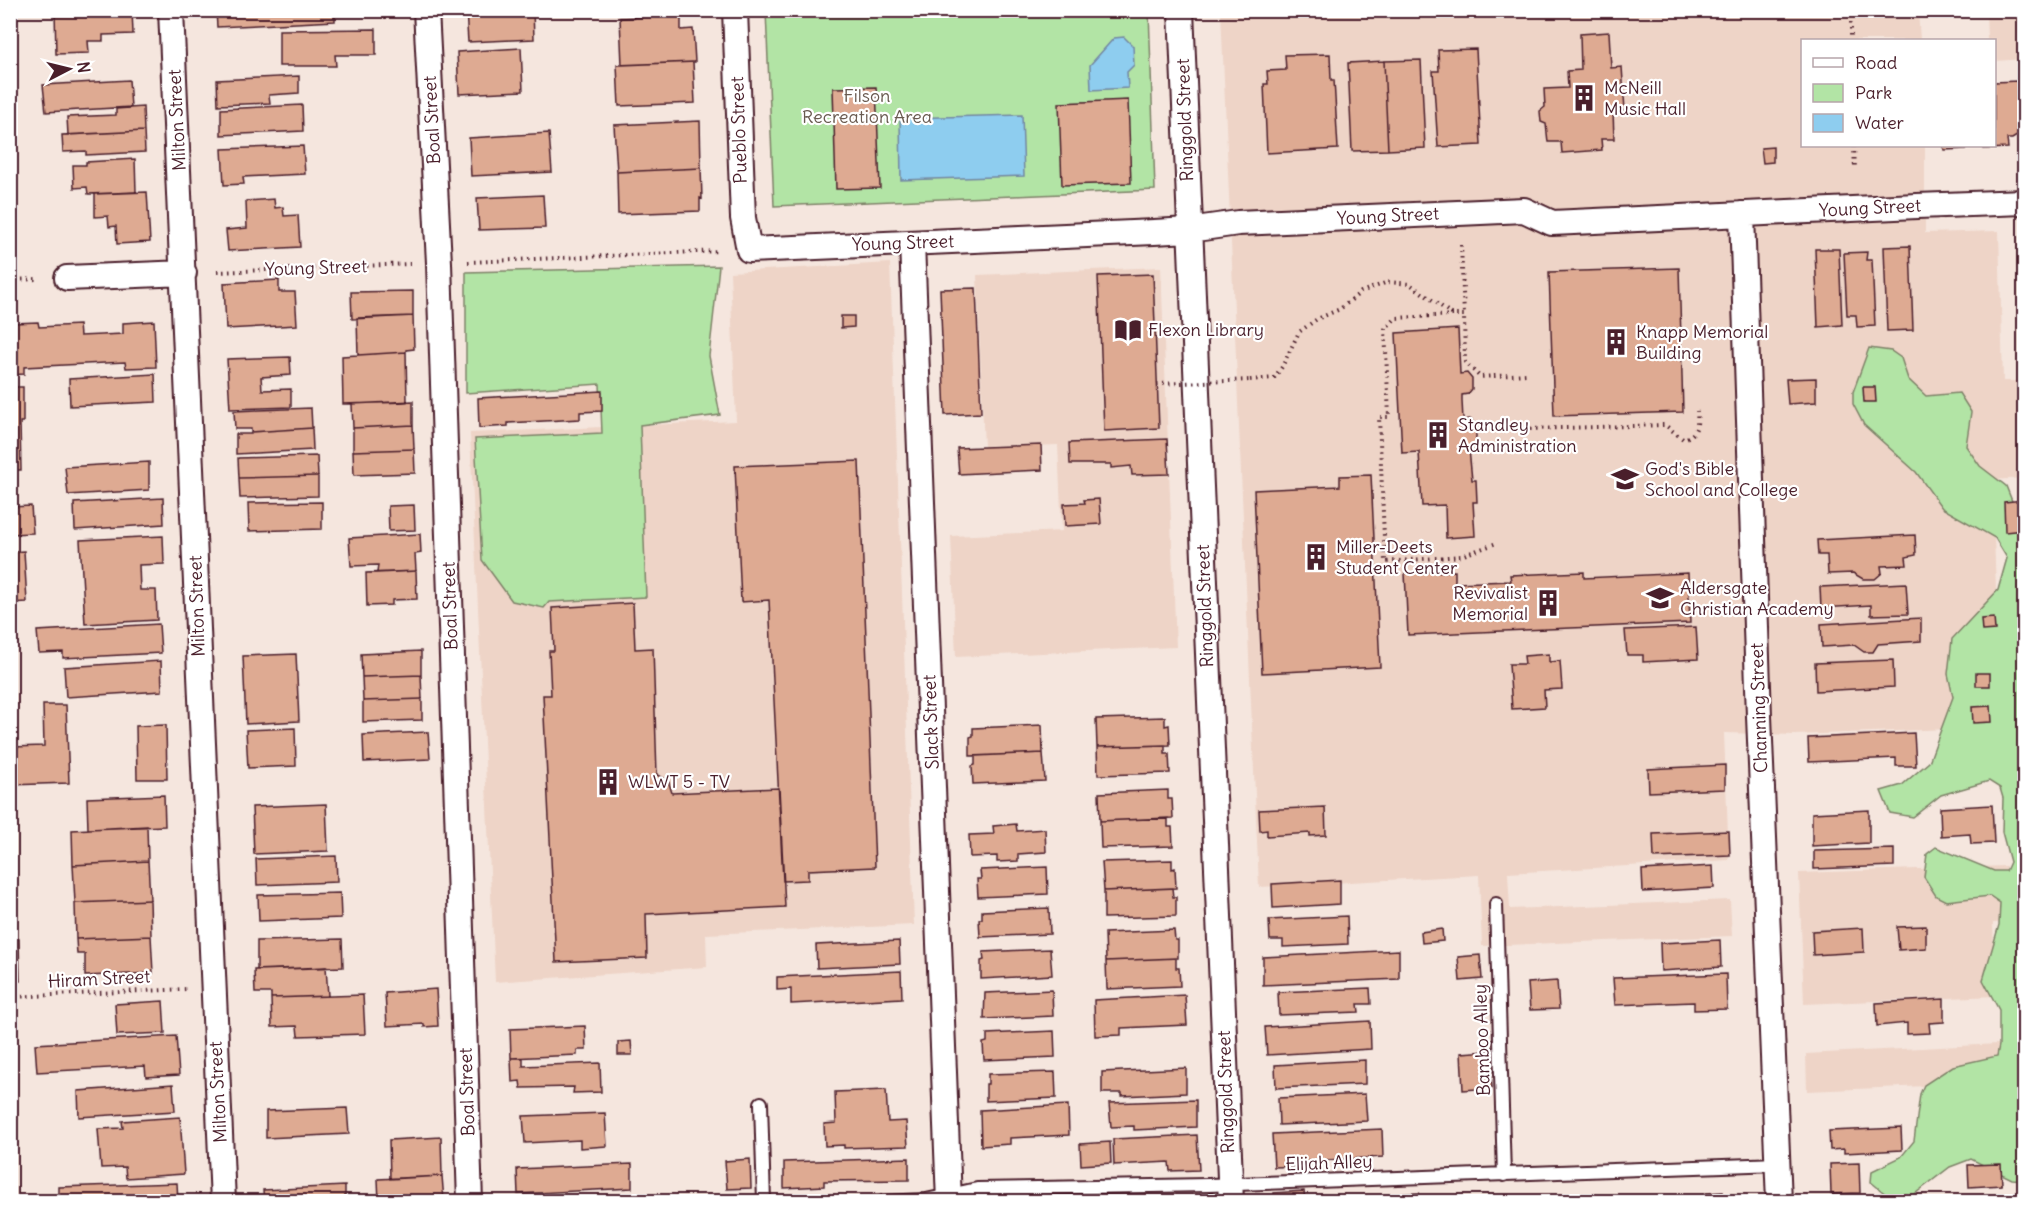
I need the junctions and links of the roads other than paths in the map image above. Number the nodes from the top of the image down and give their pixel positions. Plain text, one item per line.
1 (171, 10) edge
2 (426, 10) edge
3 (735, 10) edge
4 (1181, 10) edge
5 (2025, 202) edge
6 (1742, 214) junction
7 (1189, 230) junction
8 (912, 243) junction
9 (749, 250) joint
10 (184, 273) junction
11 (67, 278) dead end
12 (1496, 904) dead end
13 (761, 1103) dead end
14 (1778, 1164) junction
15 (1504, 1176) junction
16 (1231, 1193) edge
17 (949, 1198) edge
18 (223, 1202) edge
19 (470, 1202) edge
20 (764, 1202) edge
21 (883, 1202) edge
22 (1779, 1202) edge

1 - 10 street, Milton Street
2 - 19 street, Boal Street
3 - 9 street, Pueblo Street
4 - 7 street, Ringgold Street
5 - 6 street, Young Street
6 - 7 street, Young Street
6 - 14 street, Channing Street
7 - 8 street, Young Street
7 - 16 street, Ringgold Street
8 - 9 street, Young Street
8 - 17 street, Slack Street
10 - 11 street
10 - 18 street, Milton Street
12 - 15 lane, Bamboo Alley
13 - 20 lane
14 - 15 lane, Elijah Alley
14 - 22 street, Channing Street
15 - 16 lane, Elijah Alley
16 - 17 lane, Elijah Alley
17 - 21 lane, Elijah Alley

